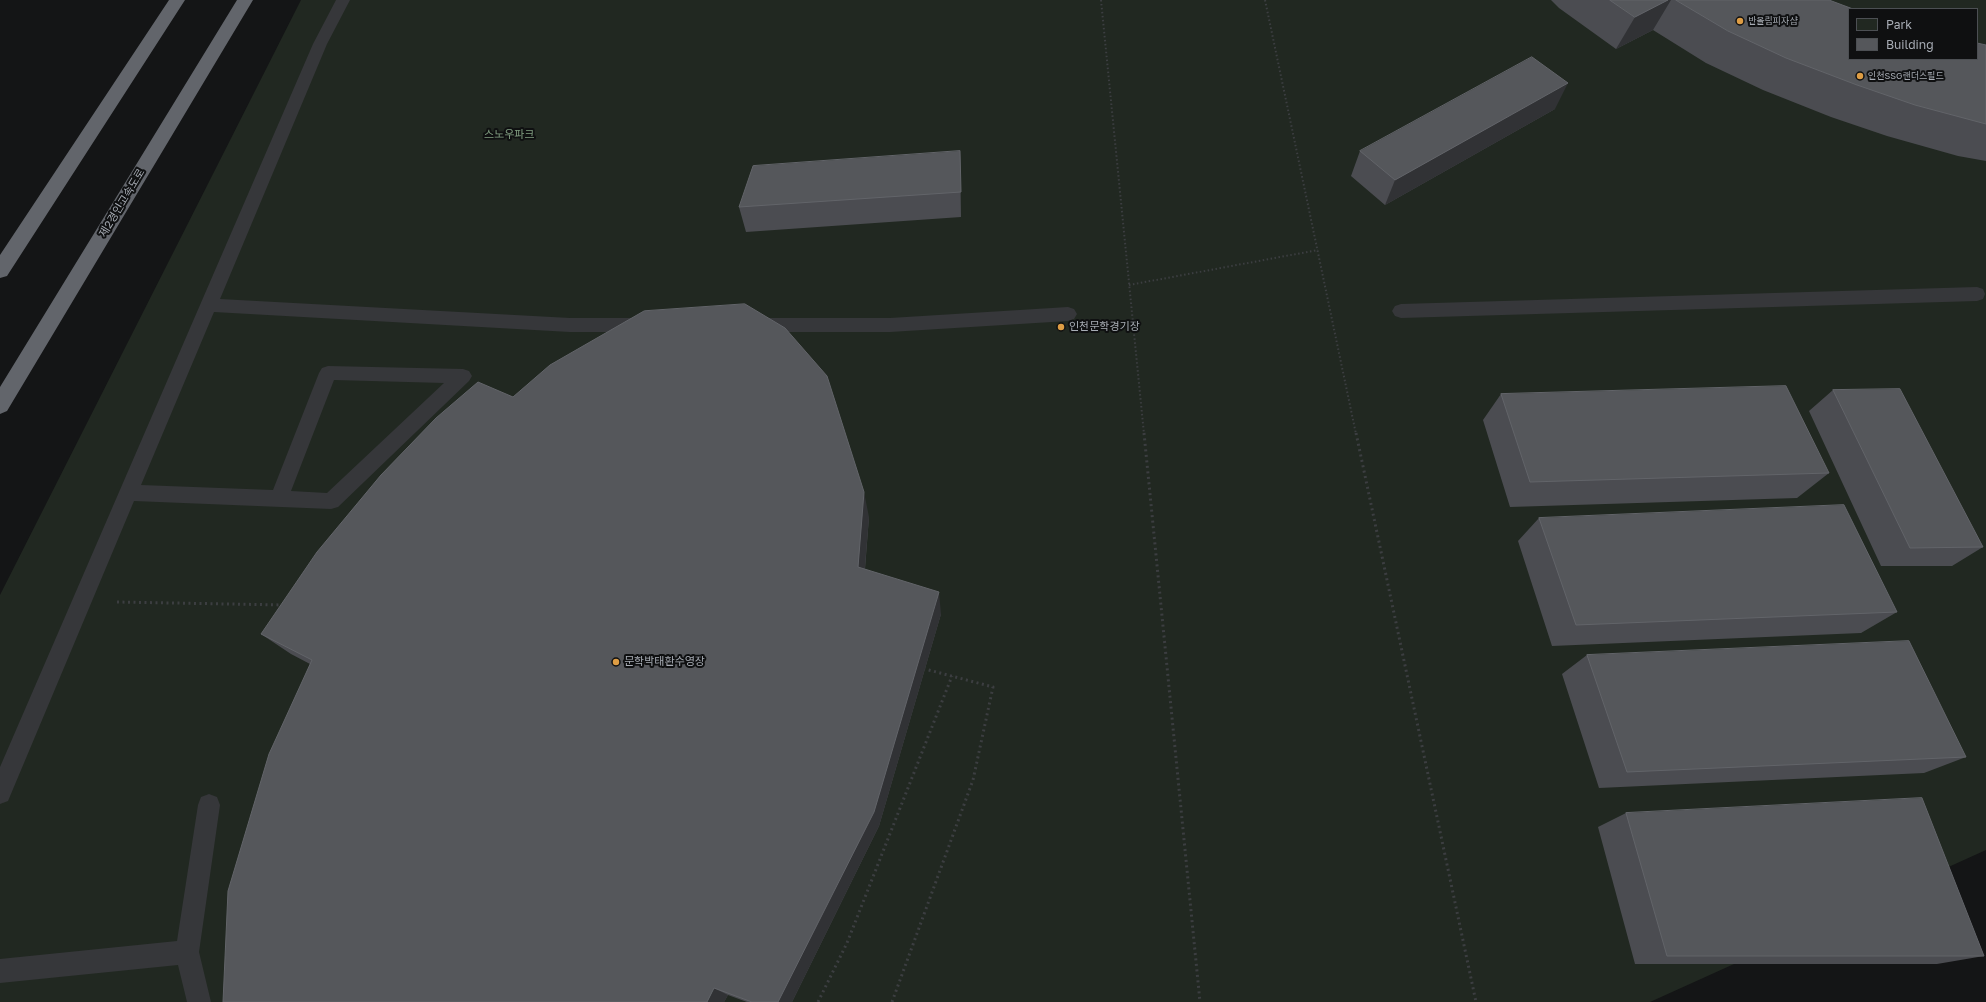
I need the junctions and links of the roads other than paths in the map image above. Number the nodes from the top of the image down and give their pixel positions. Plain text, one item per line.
1 (177, 0) edge
2 (245, 0) edge
3 (344, 0) edge
4 (0, 271) edge
5 (1977, 294) dead end
6 (209, 305) junction
7 (1400, 311) dead end
8 (1068, 314) dead end
9 (658, 325) edge
10 (738, 325) edge
11 (0, 405) edge
12 (129, 493) junction
13 (279, 498) junction
14 (0, 793) edge
15 (209, 805) dead end
16 (187, 952) junction
17 (0, 971) edge
18 (199, 1002) edge

1 - 4 highway
2 - 11 highway, 제2경인고속도로
3 - 6 lane
5 - 7 lane
6 - 9 lane
6 - 12 lane
8 - 10 lane
12 - 13 lane
12 - 14 lane
13 - 13 lane
15 - 16 lane
16 - 17 lane
16 - 18 lane

